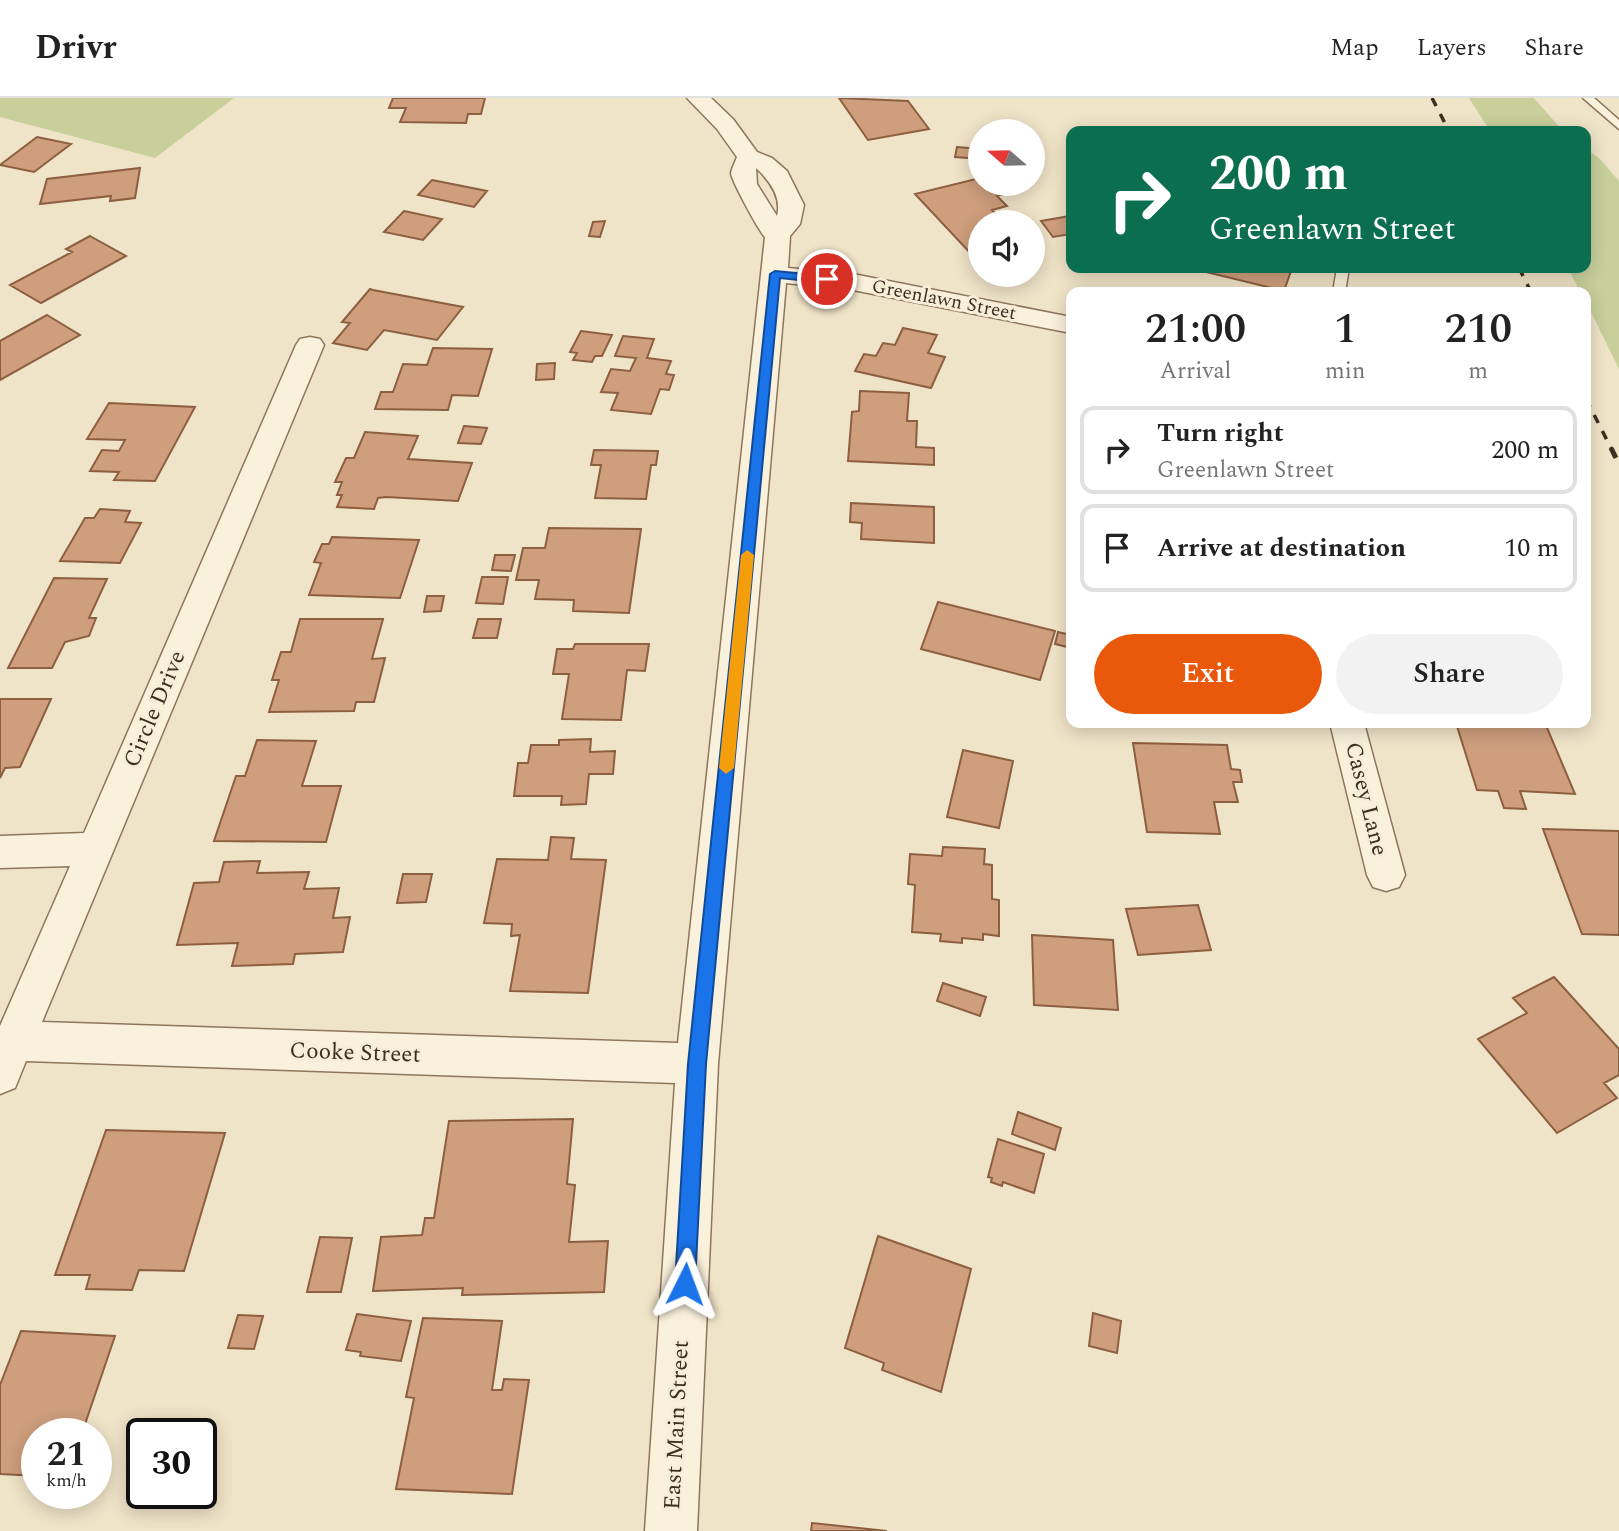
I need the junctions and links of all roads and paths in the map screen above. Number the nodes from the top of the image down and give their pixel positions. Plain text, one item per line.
1 (698, 98) edge
2 (1588, 98) edge
3 (1619, 126) edge
4 (748, 157) junction
5 (778, 234) junction
6 (775, 274) junction
7 (1066, 324) edge
8 (310, 345) dead end
9 (1348, 728) edge
10 (95, 849) junction
11 (0, 852) edge
12 (1386, 875) dead end
13 (7, 1058) edge
14 (697, 1064) junction
15 (671, 1531) edge

1 - 4 street
2 - 3 lane
4 - 5 street
4 - 5 street, East Main Street
5 - 6 street, East Main Street
6 - 7 street, Greenlawn Street
6 - 14 street, East Main Street
8 - 10 street, Circle Drive
9 - 12 street, Casey Lane
10 - 11 street
10 - 13 street, Circle Drive
13 - 14 street, Cooke Street
14 - 15 street, East Main Street

